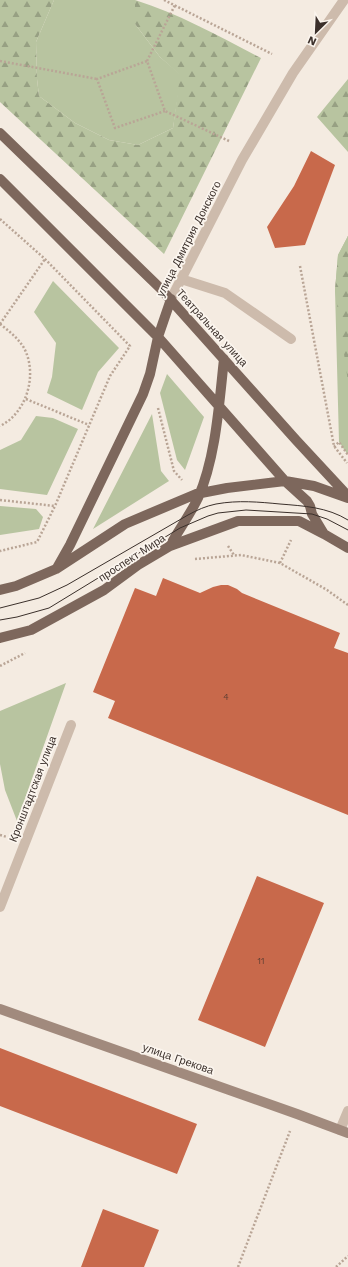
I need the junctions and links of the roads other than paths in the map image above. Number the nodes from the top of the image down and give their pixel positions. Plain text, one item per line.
1 (344, 0) edge
2 (0, 133) edge
3 (0, 179) edge
4 (181, 279) junction
5 (171, 299) junction
6 (158, 337) junction
7 (291, 339) dead end
8 (224, 359) junction
9 (219, 407) junction
10 (285, 481) junction
11 (200, 493) junction
12 (348, 497) edge
13 (324, 534) junction
14 (170, 546) junction
15 (348, 548) edge
16 (56, 569) junction
17 (0, 590) edge
18 (0, 638) edge
19 (71, 725) dead end
20 (0, 907) edge
21 (0, 1009) edge
22 (348, 1111) edge
23 (344, 1132) edge

1 - 4 street, улица Дмитрия Донского
2 - 5 main road, Театральная улица
3 - 6 main road
4 - 5 street, улица Дмитрия Донского
4 - 7 street
5 - 6 main road, улица Дмитрия Донского
5 - 8 main road, Театральная улица
6 - 9 main road
6 - 16 main road, улица Дмитрия Донского
8 - 9 main road
8 - 12 main road, Театральная улица
9 - 10 main road
9 - 11 main road
10 - 11 main road
10 - 12 main road
10 - 13 main road
11 - 14 main road
11 - 16 main road
13 - 14 main road, проспект Мира
13 - 15 main road, проспект Мира
14 - 18 main road, проспект Мира
16 - 17 main road
19 - 20 street, Кронштадтская улица
21 - 23 street, улица Грекова
22 - 23 street

